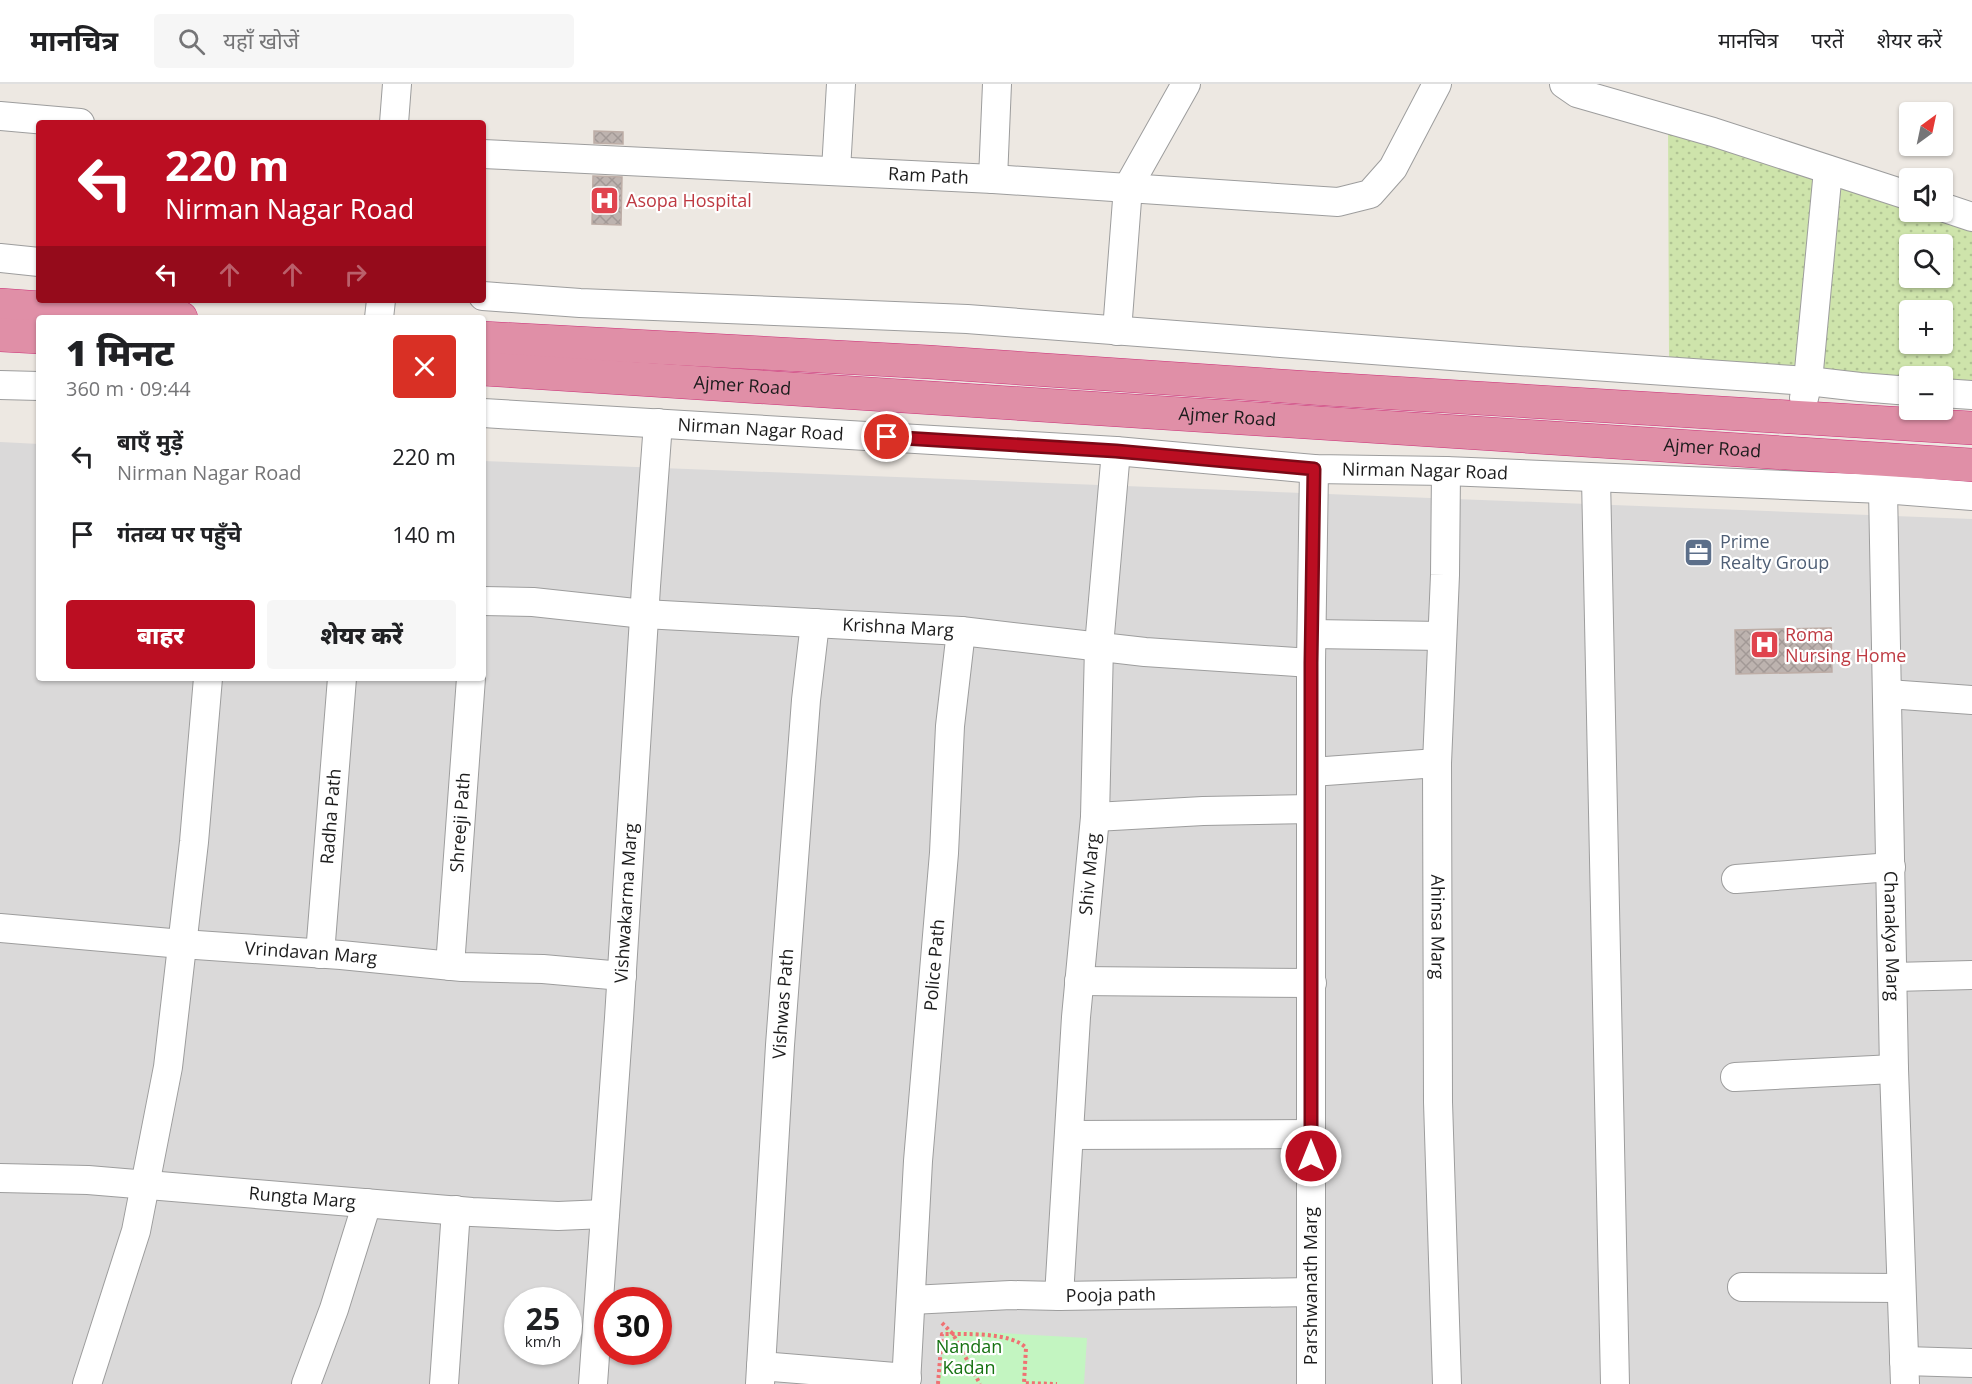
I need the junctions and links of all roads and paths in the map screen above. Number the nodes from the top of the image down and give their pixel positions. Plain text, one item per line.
1 (396, 84) edge
2 (840, 84) edge
3 (997, 84) edge
4 (1186, 84) edge
5 (1437, 84) edge
6 (1564, 84) edge
7 (0, 116) edge
8 (46, 120) edge
9 (394, 120) edge
10 (486, 154) edge
11 (1828, 170) junction
12 (836, 171) junction
13 (993, 179) junction
14 (1128, 187) junction
15 (1899, 193) edge
16 (1953, 211) edge
17 (1972, 217) edge
18 (0, 258) edge
19 (36, 262) edge
20 (486, 296) edge
21 (0, 305) edge
22 (139, 315) edge
23 (1117, 331) junction
24 (0, 335) edge
25 (36, 338) edge
26 (486, 338) edge
27 (486, 369) edge
28 (1808, 381) junction
29 (0, 385) edge
30 (36, 386) edge
31 (1899, 390) edge
32 (1953, 394) edge
33 (1972, 395) edge
34 (486, 413) edge
35 (1799, 418) junction
36 (658, 423) junction
37 (1972, 428) edge
38 (1116, 451) junction
39 (1972, 465) edge
40 (1314, 469) junction
41 (1446, 471) junction
42 (1596, 478) junction
43 (1883, 489) junction
44 (1972, 496) edge
45 (486, 601) edge
46 (644, 614) junction
47 (815, 623) junction
48 (961, 630) junction
49 (1312, 634) junction
50 (1442, 636) junction
51 (1099, 646) junction
52 (1311, 663) junction
53 (208, 681) edge
54 (342, 681) edge
55 (471, 681) edge
56 (1888, 694) junction
57 (1972, 700) edge
58 (1437, 763) junction
59 (1311, 772) junction
60 (1311, 809) junction
61 (1095, 817) junction
62 (1891, 867) junction
63 (1736, 879) dead end
64 (0, 928) edge
65 (182, 944) junction
66 (320, 954) junction
67 (450, 966) junction
68 (1972, 975) edge
69 (622, 976) junction
70 (1893, 977) junction
71 (1079, 981) junction
72 (1312, 983) junction
73 (1894, 1069) junction
74 (1735, 1077) dead end
75 (1311, 1134) junction
76 (1069, 1135) junction
77 (0, 1178) edge
78 (145, 1185) junction
79 (367, 1203) junction
80 (456, 1210) junction
81 (605, 1214) junction
82 (1742, 1287) dead end
83 (1901, 1288) junction
84 (1311, 1292) junction
85 (1059, 1296) junction
86 (911, 1300) junction
87 (953, 1334) junction
88 (1972, 1363) edge
89 (1904, 1372) edge
90 (760, 1375) edge
91 (907, 1381) edge
92 (87, 1384) edge
93 (306, 1384) edge
94 (444, 1384) edge
95 (594, 1384) edge
96 (938, 1384) edge
97 (980, 1384) edge
98 (1058, 1384) edge
99 (1311, 1384) edge
100 (1447, 1384) edge
101 (1615, 1384) edge

1 - 9 street
2 - 12 street
3 - 13 street
4 - 14 street
5 - 14 street, Ram Path
6 - 11 street
7 - 8 street
10 - 12 street, Ram Path
11 - 15 street
11 - 28 street
12 - 13 street, Ram Path
13 - 14 street, Ram Path
14 - 23 street
16 - 17 street
18 - 19 street
20 - 23 street
21 - 22 highway
23 - 28 street
24 - 25 highway
26 - 35 highway, Ajmer Road
27 - 39 highway, Ajmer Road
28 - 31 street
28 - 35 street
29 - 30 street
32 - 33 street
34 - 36 street, Nirman Nagar Road
35 - 37 highway, Ajmer Road
36 - 38 street, Nirman Nagar Road
36 - 46 street, Vishwakarma Marg
38 - 40 street, Nirman Nagar Road
38 - 51 street, Shiv Marg
40 - 41 street, Nirman Nagar Road
40 - 49 street, Parshwanath Marg
41 - 42 street, Nirman Nagar Road
41 - 50 street, Ahinsa Marg
42 - 43 street, Nirman Nagar Road
42 - 101 street
43 - 44 street, Nirman Nagar Road
43 - 56 street, Chanakya Marg
45 - 46 street, Krishna Marg
46 - 47 street, Krishna Marg
46 - 69 street, Vishwakarma Marg
47 - 48 street, Krishna Marg
47 - 90 street, Vishwas Path
48 - 51 street, Krishna Marg
48 - 86 street, Police Path
49 - 50 street
49 - 52 street, Parshwanath Marg
50 - 58 street, Ahinsa Marg
51 - 52 street, Krishna Marg
51 - 61 street, Shiv Marg
52 - 59 street, Parshwanath Marg
53 - 65 street
54 - 66 street, Radha Path
55 - 67 street, Shreeji Path
56 - 57 street
56 - 62 street, Chanakya Marg
58 - 59 street
58 - 100 street, Ahinsa Marg
59 - 60 street, Parshwanath Marg
60 - 61 street
60 - 72 street, Parshwanath Marg
61 - 71 street, Shiv Marg
62 - 63 street
62 - 70 street, Chanakya Marg
64 - 65 street, Vrindavan Marg
65 - 66 street, Vrindavan Marg
65 - 78 street
66 - 67 street, Vrindavan Marg
67 - 69 street, Vrindavan Marg
68 - 70 street
69 - 81 street, Vishwakarma Marg
70 - 73 street, Chanakya Marg
71 - 72 street
71 - 76 street, Shiv Marg
72 - 75 street, Parshwanath Marg
73 - 74 street
73 - 83 street, Chanakya Marg
75 - 76 street
75 - 84 street, Parshwanath Marg
76 - 85 street, Shiv Marg
77 - 78 street, Rungta Marg
78 - 79 street, Rungta Marg
78 - 92 street
79 - 80 street, Rungta Marg
79 - 93 street
80 - 81 street, Rungta Marg
80 - 94 street
81 - 95 street, Vishwakarma Marg
82 - 83 street
83 - 89 street, Chanakya Marg
84 - 85 street, Pooja path
84 - 99 street, Parshwanath Marg
85 - 86 street, Pooja path
86 - 91 street, Police Path
87 - 96 path
87 - 97 path
87 - 98 path
88 - 89 street
90 - 91 street

